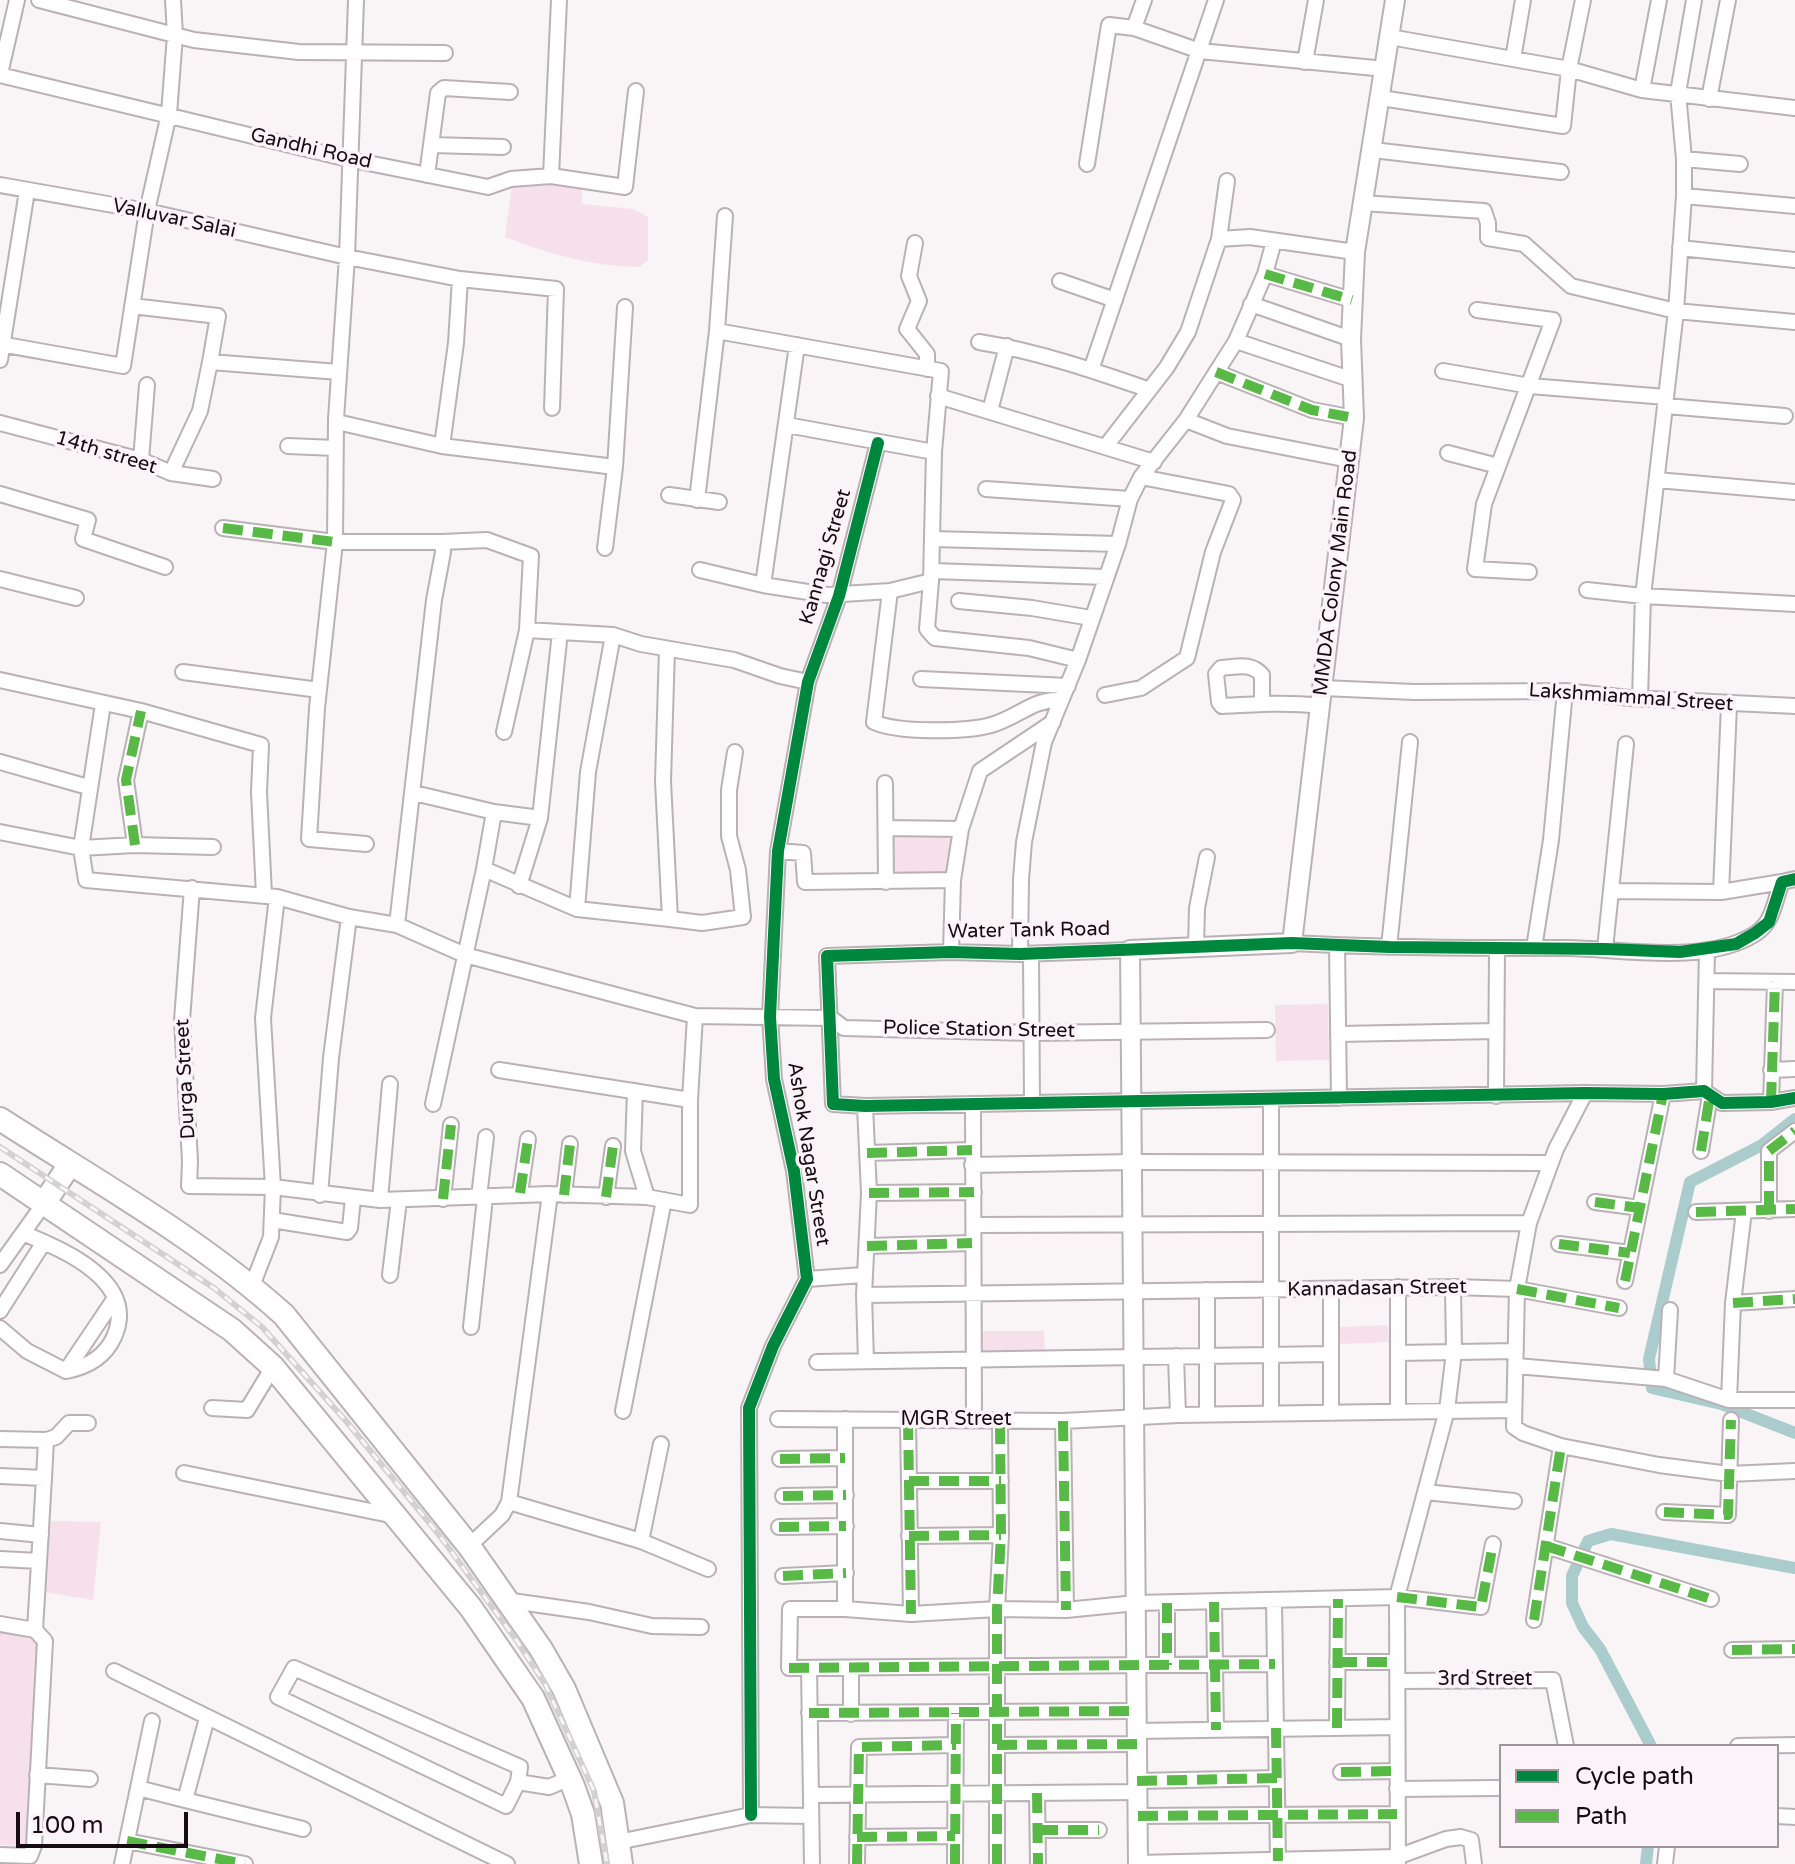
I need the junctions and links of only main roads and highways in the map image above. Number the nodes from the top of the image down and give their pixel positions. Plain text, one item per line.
1 (0, 1119) edge
2 (70, 1164) junction
3 (0, 1174) edge
4 (43, 1205) junction
5 (619, 1853) edge
6 (591, 1864) edge

1 - 2 main road
2 - 4 main road
2 - 5 main road
3 - 4 main road
4 - 6 main road

